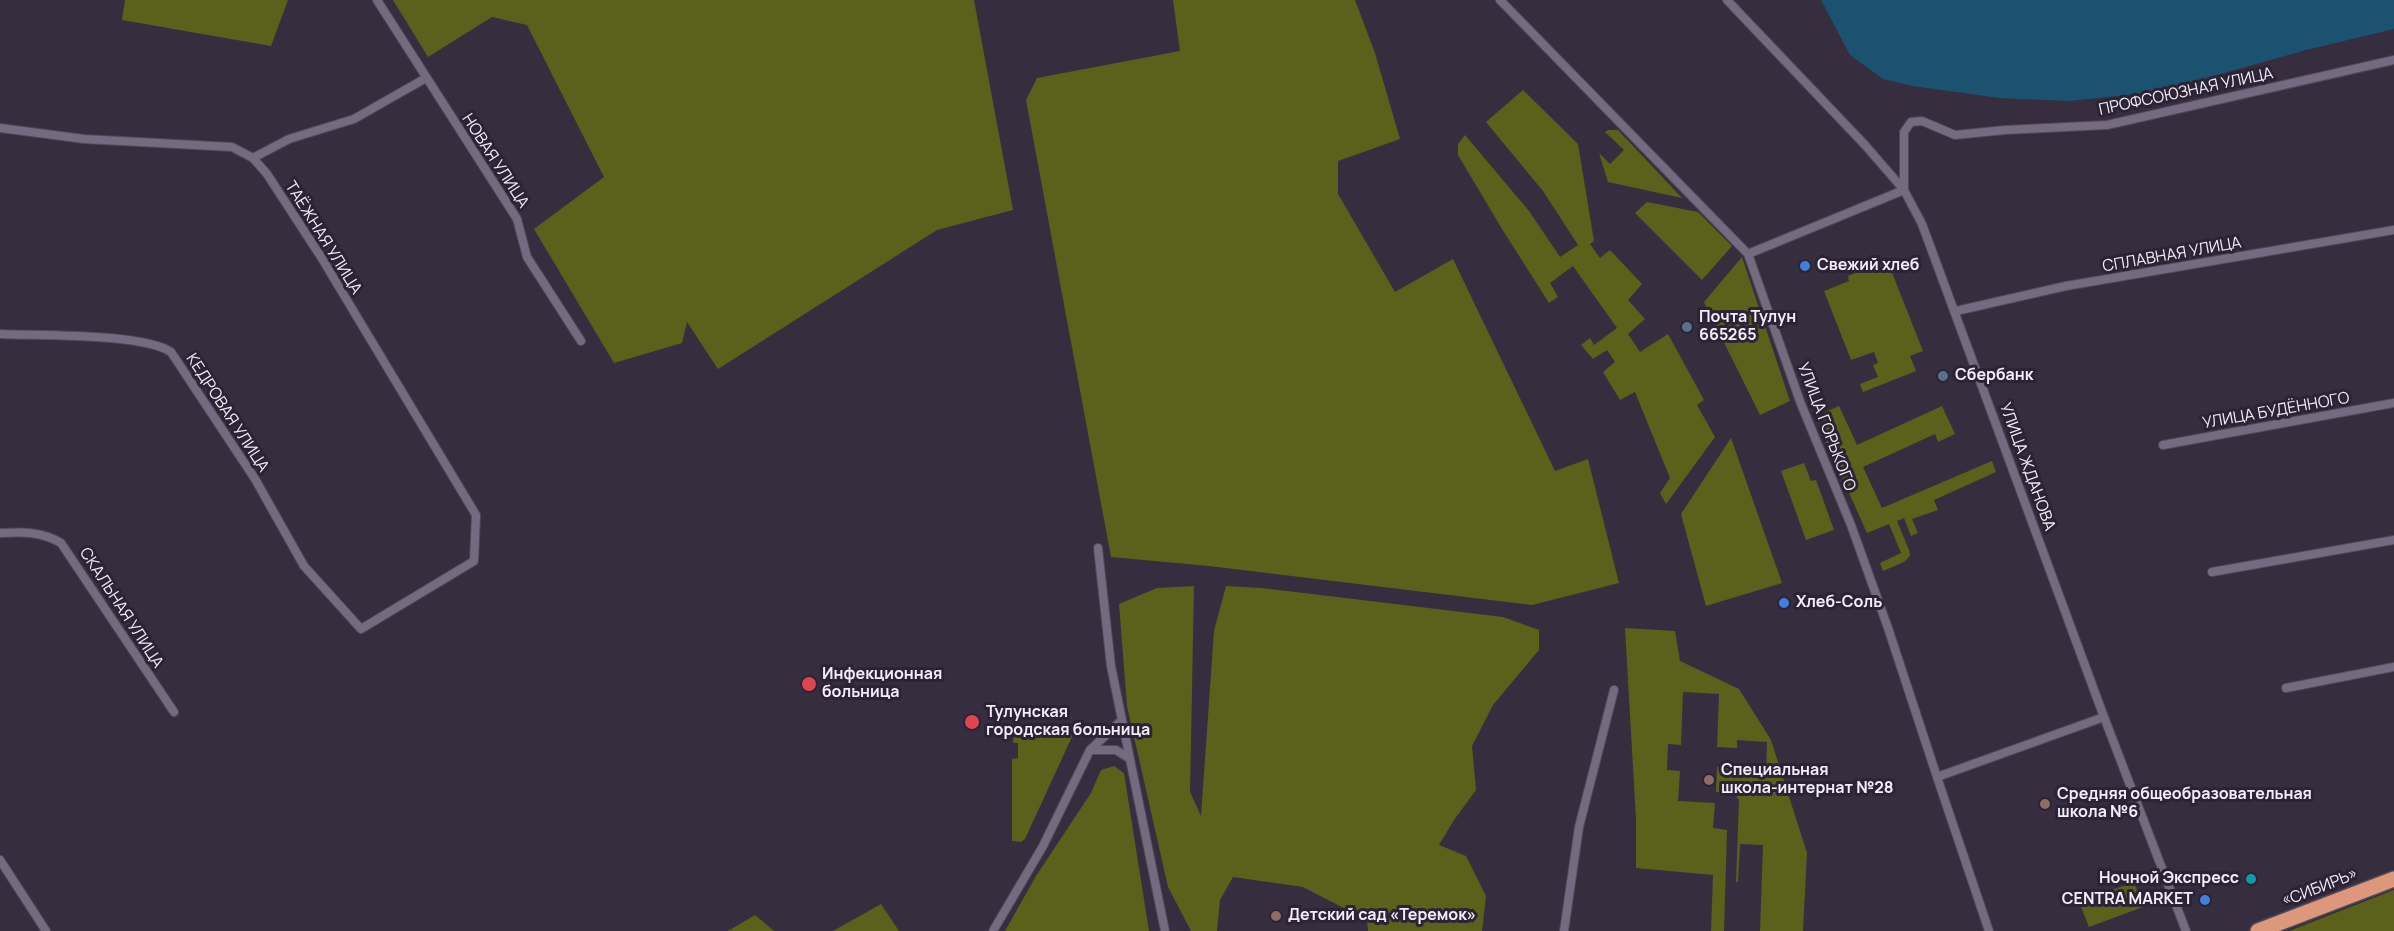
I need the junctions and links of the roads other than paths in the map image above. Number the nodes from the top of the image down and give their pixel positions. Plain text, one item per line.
1 (377, 0) edge
2 (1500, 0) edge
3 (1727, 0) edge
4 (2394, 60) edge
5 (426, 78) junction
6 (0, 128) edge
7 (253, 158) junction
8 (1904, 190) junction
9 (2394, 230) edge
10 (1748, 254) junction
11 (1956, 311) junction
12 (0, 334) edge
13 (580, 340) dead end
14 (2394, 403) edge
15 (2163, 445) dead end
16 (0, 533) edge
17 (2394, 540) edge
18 (1098, 548) dead end
19 (2211, 572) dead end
20 (361, 629) joint
21 (2394, 667) edge
22 (2286, 688) dead end
23 (1614, 690) dead end
24 (174, 712) dead end
25 (2104, 717) junction
26 (1122, 720) junction
27 (1090, 750) junction
28 (1130, 759) junction
29 (1937, 777) junction
30 (0, 860) edge
31 (2394, 879) edge
32 (46, 931) edge
33 (993, 931) edge
34 (1165, 931) edge
35 (1564, 931) edge
36 (1989, 931) edge
37 (2186, 931) edge
38 (2258, 931) edge

1 - 5 street, НОВАЯ УЛИЦА
2 - 10 street, УЛИЦА ГОРЬКОГО
3 - 8 street, УЛИЦА ЖДАНОВА
4 - 8 street, ПРОФСОЮЗНАЯ УЛИЦА
5 - 7 street
5 - 13 street, НОВАЯ УЛИЦА
6 - 7 street, ТАЁЖНАЯ УЛИЦА
7 - 20 street, ТАЁЖНАЯ УЛИЦА
8 - 10 street
8 - 11 street, УЛИЦА ЖДАНОВА
9 - 11 street, СПЛАВНАЯ УЛИЦА
10 - 29 street, УЛИЦА ГОРЬКОГО
11 - 25 street, УЛИЦА ЖДАНОВА
12 - 20 street, КЕДРОВАЯ УЛИЦА
14 - 15 street, УЛИЦА БУДЁННОГО
16 - 24 street, СКАЛЬНАЯ УЛИЦА
17 - 19 street
18 - 26 street
21 - 22 street
23 - 35 street
25 - 29 street
25 - 37 street, УЛИЦА ЖДАНОВА
26 - 27 street
26 - 28 street
27 - 28 street
27 - 33 street
28 - 34 street
29 - 36 street, УЛИЦА ГОРЬКОГО
30 - 32 street
31 - 38 highway, «СИБИРЬ»

